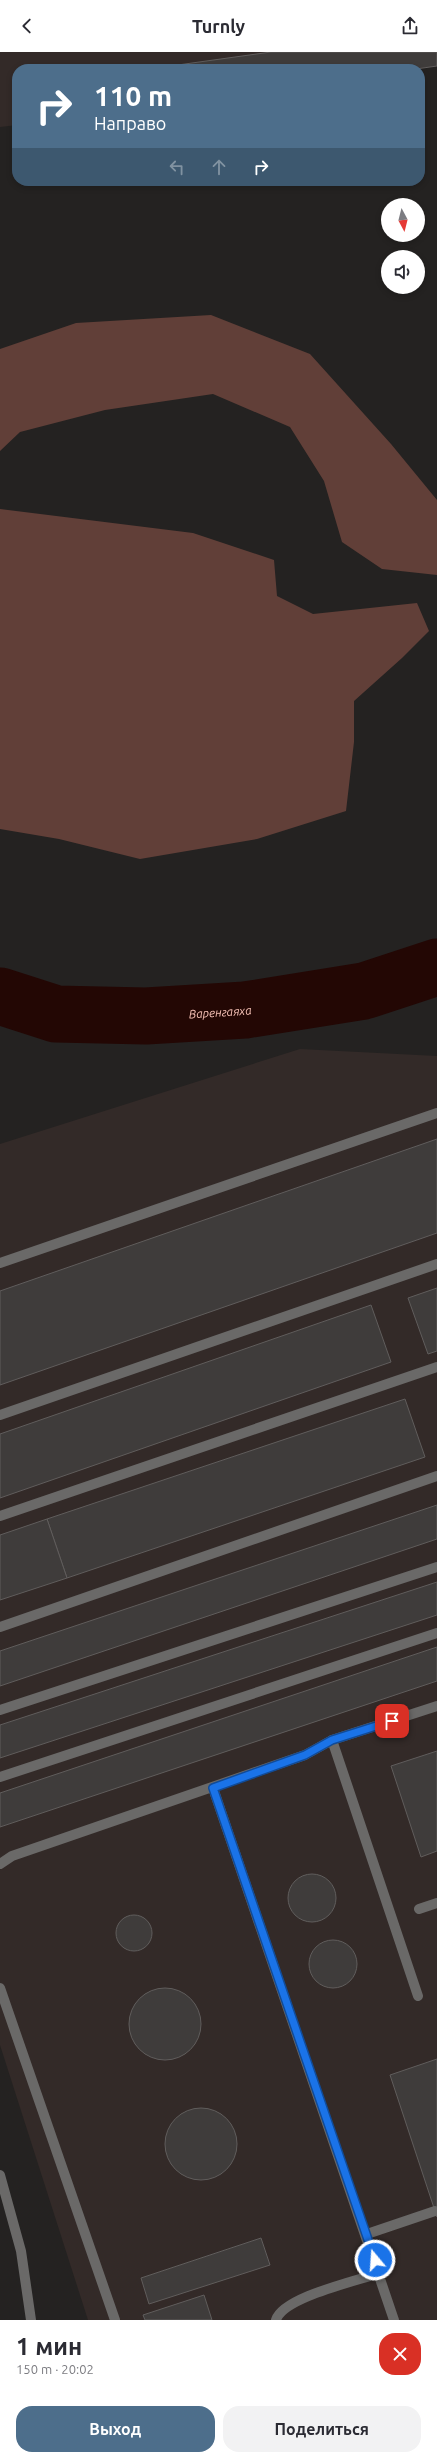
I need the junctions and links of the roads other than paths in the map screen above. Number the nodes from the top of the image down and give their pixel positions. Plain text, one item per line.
1 (437, 1113) edge
2 (0, 1263) edge
3 (437, 1264) edge
4 (437, 1367) edge
5 (0, 1415) edge
6 (437, 1476) edge
7 (0, 1516) edge
8 (437, 1568) edge
9 (0, 1627) edge
10 (437, 1633) edge
11 (437, 1706) edge
12 (0, 1710) edge
13 (332, 1740) junction
14 (0, 1777) edge
15 (213, 1788) junction
16 (0, 1864) edge
17 (437, 1903) edge
18 (419, 1909) dead end
19 (0, 1988) edge
20 (418, 1996) dead end
21 (0, 2175) edge
22 (435, 2211) dead end
23 (367, 2234) junction
24 (380, 2273) junction
25 (31, 2320) edge
26 (115, 2320) edge
27 (276, 2320) edge
28 (394, 2320) edge

1 - 2 street
3 - 5 street
4 - 7 street
6 - 9 street
8 - 12 street
10 - 14 street
11 - 13 street
13 - 15 street
13 - 20 street
15 - 16 street
15 - 23 street
17 - 18 street
19 - 26 street
21 - 25 street
22 - 23 street
23 - 24 street
24 - 27 street
24 - 28 street

